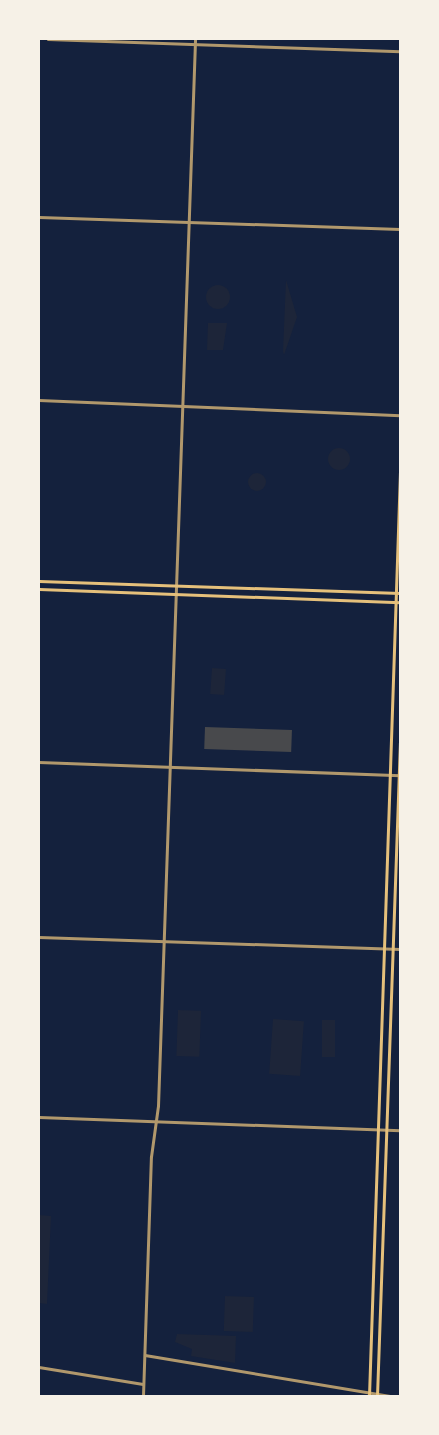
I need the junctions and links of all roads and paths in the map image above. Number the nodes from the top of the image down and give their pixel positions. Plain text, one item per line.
1 (48, 39) edge
2 (195, 39) edge
3 (195, 44) junction
4 (400, 51) edge
5 (39, 217) edge
6 (189, 222) junction
7 (400, 229) edge
8 (39, 400) edge
9 (183, 406) junction
10 (400, 415) edge
11 (400, 473) edge
12 (39, 581) edge
13 (177, 585) junction
14 (39, 589) edge
15 (398, 593) edge
16 (176, 594) junction
17 (398, 602) edge
18 (400, 742) edge
19 (39, 762) edge
20 (170, 766) junction
21 (390, 774) junction
22 (400, 775) edge
23 (39, 937) edge
24 (164, 941) junction
25 (384, 948) junction
26 (393, 949) junction
27 (400, 949) edge
28 (39, 1117) edge
29 (156, 1121) junction
30 (378, 1129) junction
31 (387, 1129) junction
32 (400, 1130) edge
33 (144, 1355) junction
34 (39, 1367) edge
35 (143, 1384) junction
36 (369, 1395) edge
37 (377, 1395) edge
38 (143, 1396) edge
39 (390, 1396) edge

1 - 3 street
2 - 3 street
3 - 4 street
3 - 6 street
5 - 6 street
6 - 7 street
6 - 9 street
8 - 9 street
9 - 10 street
9 - 13 street
11 - 15 main road
12 - 13 main road
13 - 15 main road
13 - 16 street
14 - 16 main road
15 - 17 main road
16 - 17 main road
16 - 20 street
17 - 21 main road
18 - 22 main road
19 - 20 street
20 - 21 street
20 - 24 street
21 - 22 street
21 - 25 main road
22 - 26 main road
23 - 24 street
24 - 25 street
24 - 29 street
25 - 26 street
25 - 30 main road
26 - 27 street
26 - 31 main road
28 - 29 street
29 - 30 street
29 - 33 street
30 - 31 street
30 - 36 main road
31 - 32 street
31 - 37 main road
33 - 35 street
33 - 36 street
34 - 35 street
35 - 38 street
36 - 37 street
37 - 39 street

